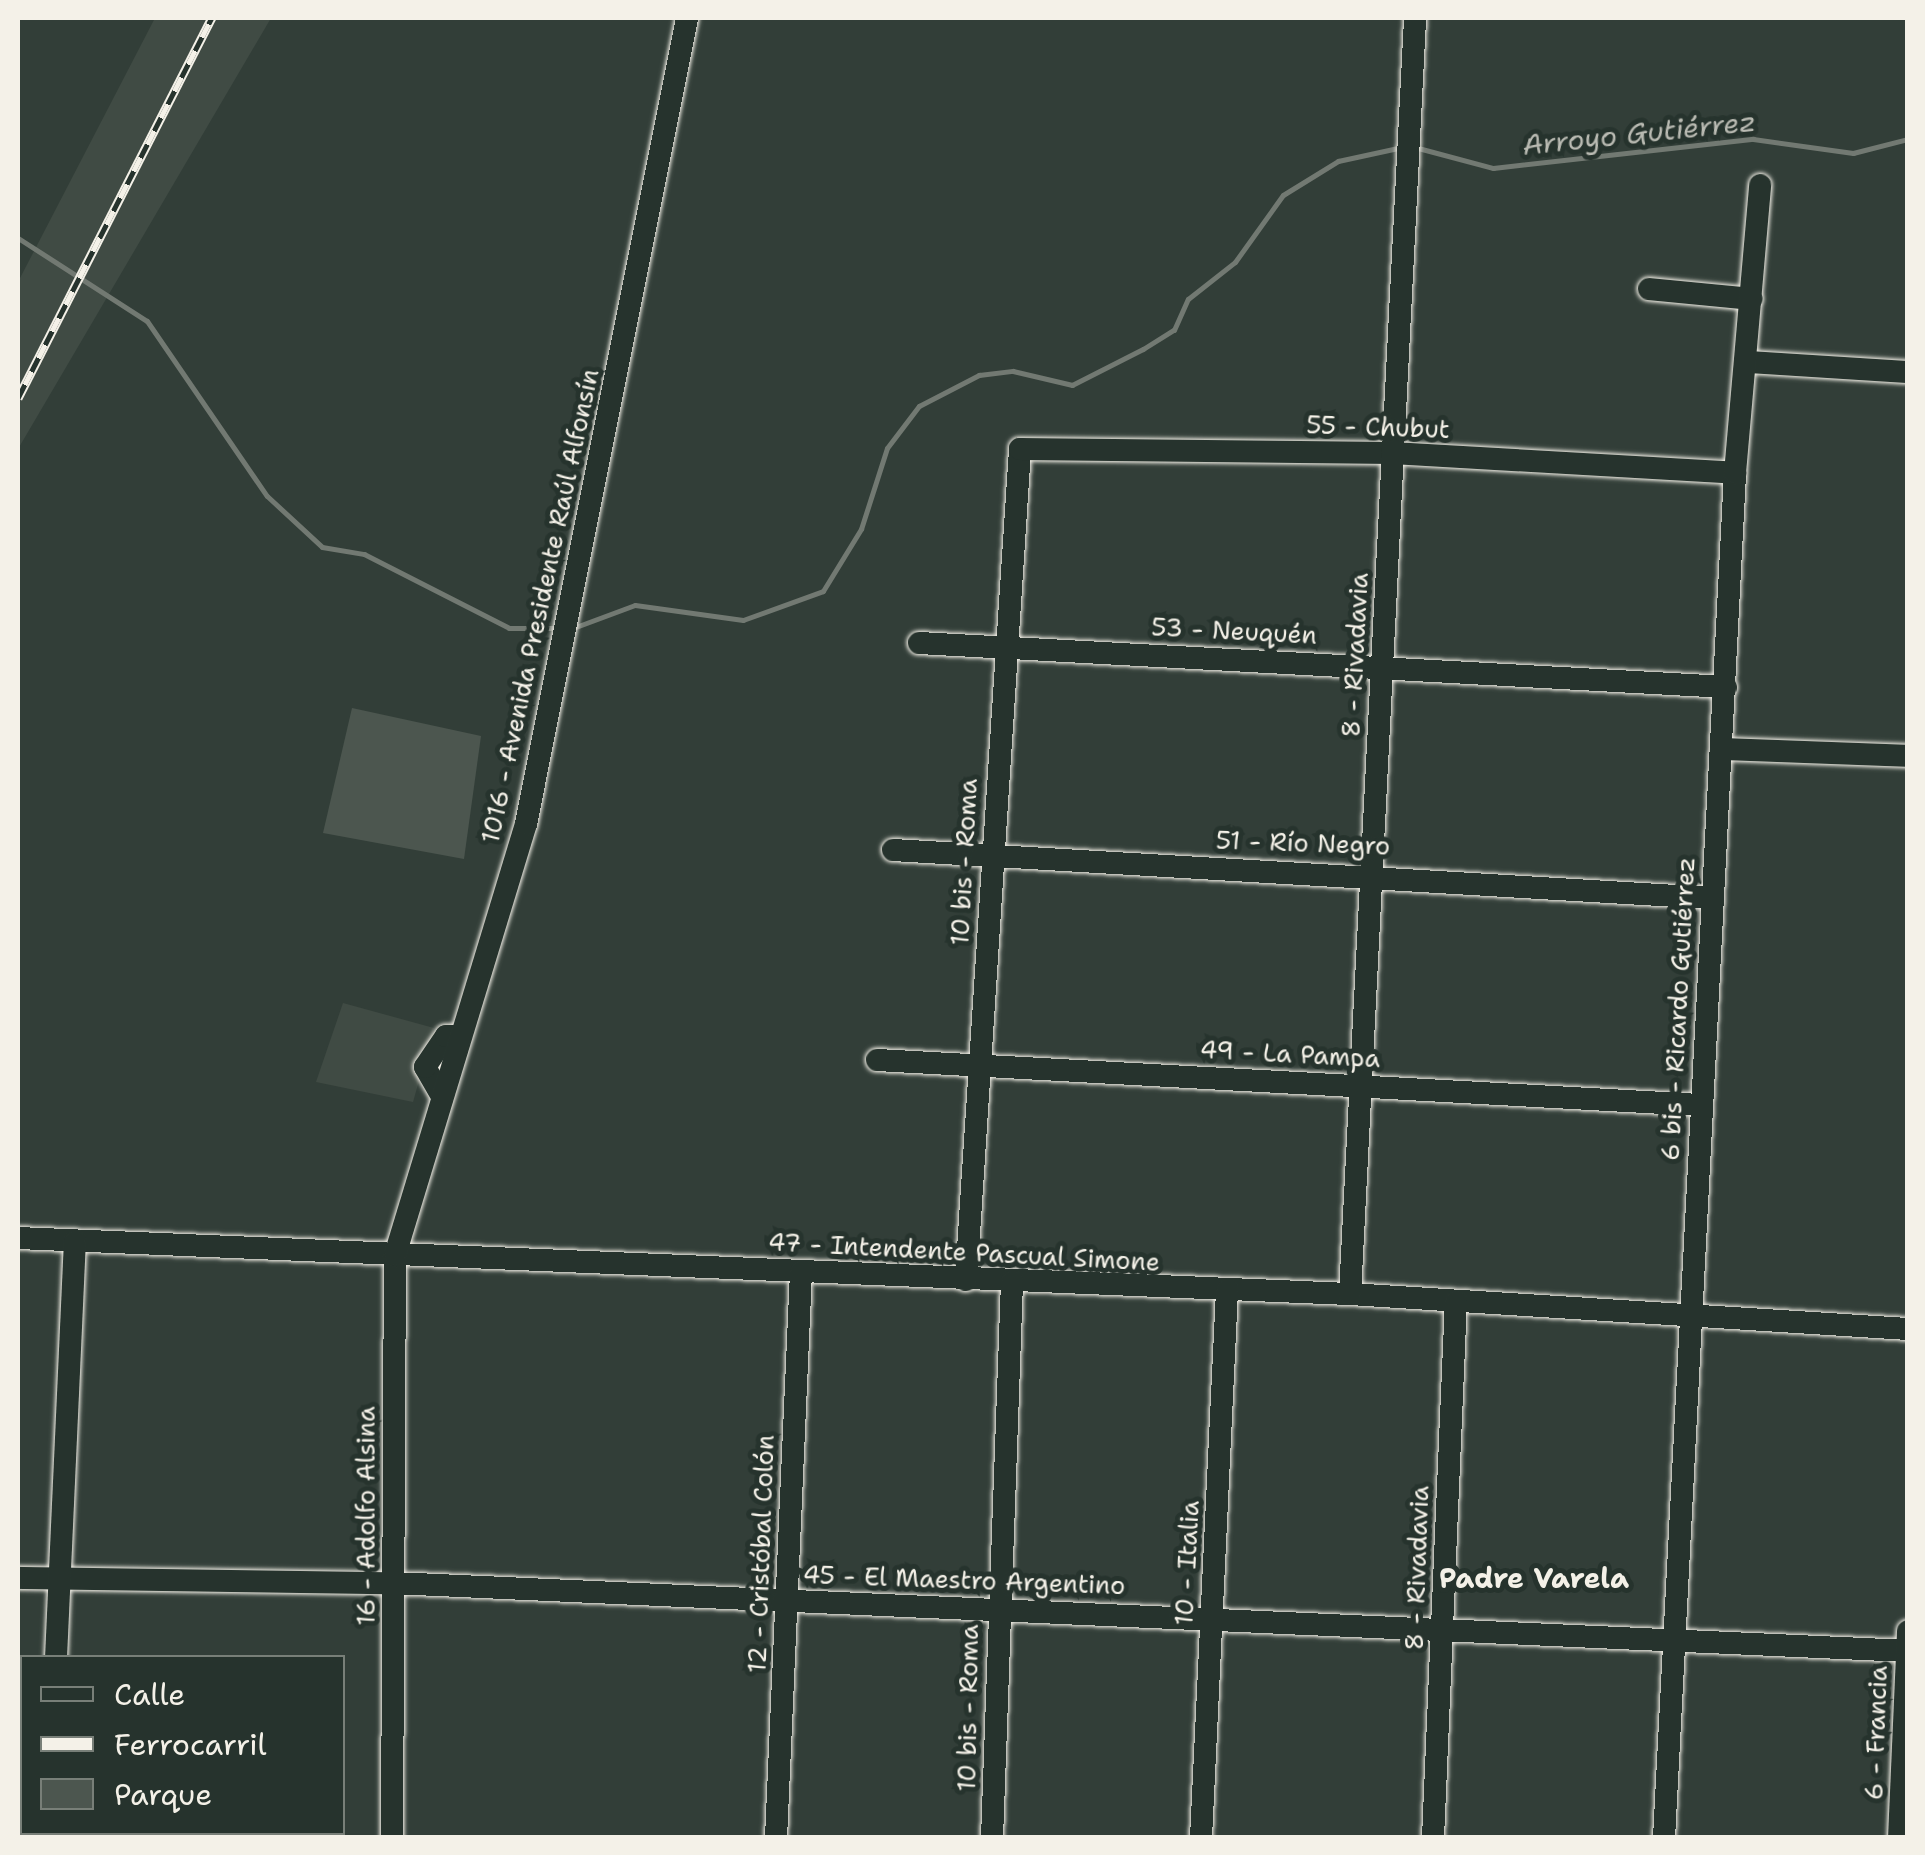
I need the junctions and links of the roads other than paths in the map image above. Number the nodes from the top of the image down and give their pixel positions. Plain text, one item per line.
1 (687, 18) edge
2 (1416, 18) edge
3 (1760, 185) dead end
4 (1648, 288) dead end
5 (1752, 299) junction
6 (1748, 362) junction
7 (1908, 372) edge
8 (1020, 449) joint
9 (1392, 454) junction
10 (1734, 472) junction
11 (919, 643) dead end
12 (1003, 647) junction
13 (1382, 666) junction
14 (1726, 687) junction
15 (1722, 749) junction
16 (1908, 756) edge
17 (892, 850) dead end
18 (994, 858) junction
19 (1371, 873) junction
20 (1711, 898) junction
21 (877, 1060) dead end
22 (978, 1066) junction
23 (1360, 1086) junction
24 (1701, 1105) junction
25 (18, 1238) edge
26 (75, 1241) junction
27 (395, 1254) junction
28 (801, 1272) junction
29 (966, 1280) junction
30 (1012, 1281) junction
31 (1227, 1291) junction
32 (1350, 1294) junction
33 (1456, 1301) junction
34 (1688, 1312) junction
35 (1908, 1329) edge
36 (18, 1578) edge
37 (60, 1579) junction
38 (393, 1583) junction
39 (786, 1600) junction
40 (998, 1607) junction
41 (1212, 1619) junction
42 (1442, 1630) junction
43 (1908, 1630) edge
44 (1673, 1644) junction
45 (1907, 1652) edge
46 (56, 1655) edge
47 (392, 1838) edge
48 (776, 1838) edge
49 (992, 1838) edge
50 (1201, 1838) edge
51 (1433, 1838) edge
52 (1664, 1838) edge
53 (1899, 1838) edge

1 - 27 street, 1016 - Avenida Presidente Raúl Alfonsín
2 - 9 street, 8 - Rivadavia
3 - 5 street, 6 bis - Ricardo Gutiérrez
4 - 5 street
5 - 6 street, 6 bis - Ricardo Gutiérrez
6 - 7 street
6 - 10 street, 6 bis - Ricardo Gutiérrez
8 - 9 street, 55 - Chubut
8 - 12 street, 10 bis - Roma
9 - 10 street, 55 - Chubut
9 - 13 street, 8 - Rivadavia
10 - 14 street, 6 bis - Ricardo Gutiérrez
11 - 12 street, 53 - Neuquén
12 - 13 street, 53 - Neuquén
12 - 18 street, 10 bis - Roma
13 - 14 street, 53 - Neuquén
13 - 19 street, 8 - Rivadavia
14 - 15 street, 6 bis - Ricardo Gutiérrez
15 - 16 street
15 - 20 street, 6 bis - Ricardo Gutiérrez
17 - 18 street, 51 - Río Negro
18 - 19 street, 51 - Río Negro
18 - 22 street, 10 bis - Roma
19 - 20 street, 51 - Río Negro
19 - 23 street, 8 - Rivadavia
20 - 24 street, 6 bis - Ricardo Gutiérrez
21 - 22 street, 49 - La Pampa
22 - 23 street, 49 - La Pampa
22 - 29 street, 10 bis - Roma
23 - 24 street, 49 - La Pampa
23 - 32 street, 8 - Rivadavia
24 - 34 street, 6 bis - Ricardo Gutiérrez
25 - 26 street, 47 - Intendente Pascual Simone
26 - 27 street, 47 - Intendente Pascual Simone
26 - 37 street
27 - 28 street, 47 - Intendente Pascual Simone
27 - 38 street, 16 - Adolfo Alsina
28 - 29 street, 47 - Intendente Pascual Simone
28 - 39 street, 12 - Cristóbal Colón
29 - 30 street, 47 - Intendente Pascual Simone
30 - 31 street, 47 - Intendente Pascual Simone
30 - 40 street, 10 bis - Roma
31 - 32 street, 47 - Intendente Pascual Simone
31 - 41 street, 10 - Italia
32 - 33 street, 47 - Intendente Pascual Simone
33 - 34 street, 47 - Intendente Pascual Simone
33 - 42 street, 8 - Rivadavia
34 - 35 street, 47 - Intendente Pascual Simone
34 - 44 street, 6 bis - Ricardo Gutiérrez
36 - 37 street, 45 - El Maestro Argentino
37 - 38 street, 45 - El Maestro Argentino
37 - 46 street
38 - 39 street, 45 - El Maestro Argentino
38 - 47 street, 16 - Adolfo Alsina
39 - 40 street, 45 - El Maestro Argentino
39 - 48 street, 12 - Cristóbal Colón
40 - 41 street, 45 - El Maestro Argentino
40 - 49 street, 10 bis - Roma
41 - 42 street, 45 - El Maestro Argentino
41 - 50 street, 10 - Italia
42 - 44 street, 45 - El Maestro Argentino
42 - 51 street, 8 - Rivadavia
43 - 45 street, 6 - Francia
44 - 45 street, 45 - El Maestro Argentino
44 - 52 street, 6 bis - Ricardo Gutiérrez
45 - 53 street, 6 - Francia

